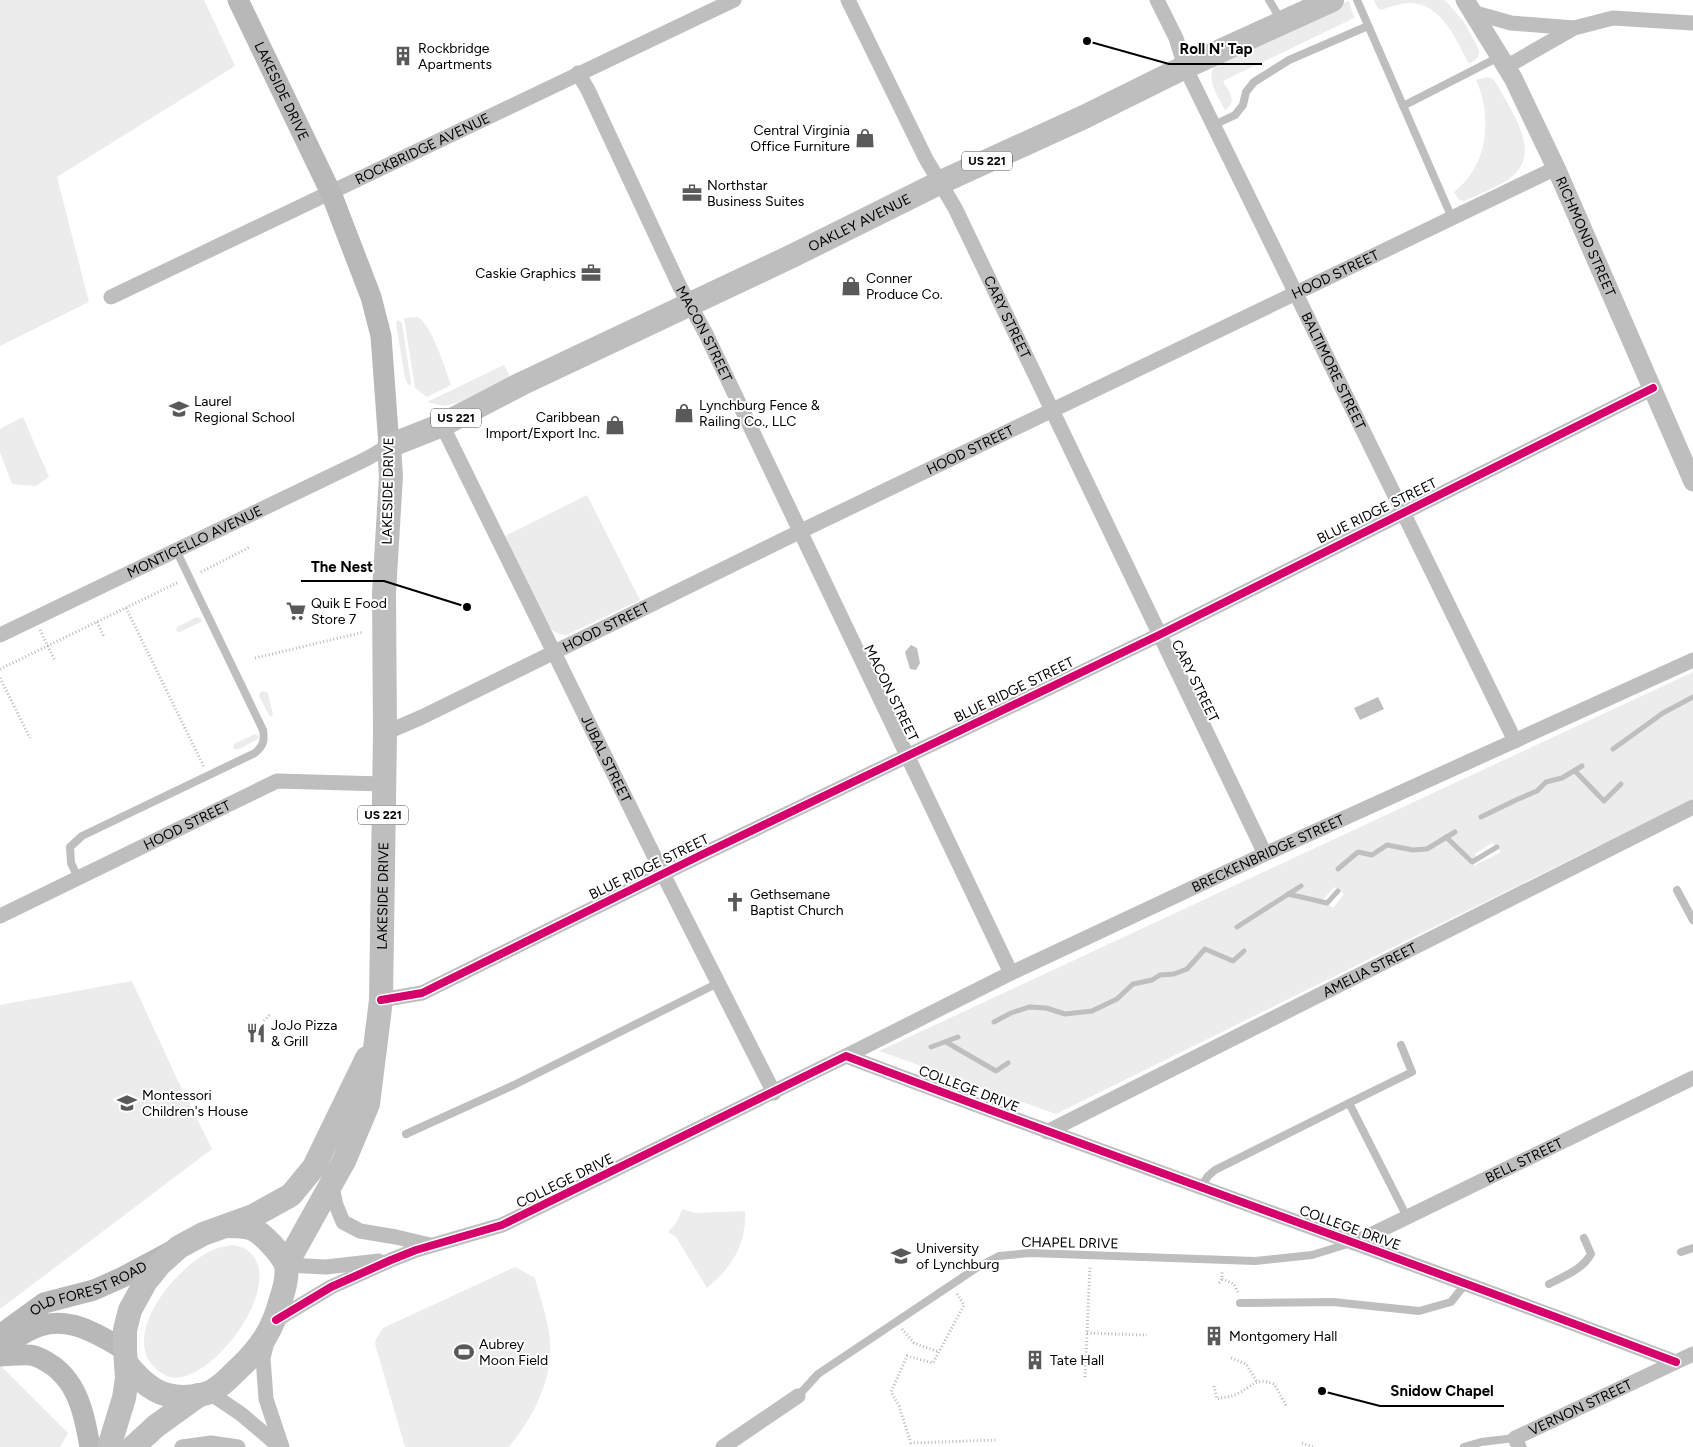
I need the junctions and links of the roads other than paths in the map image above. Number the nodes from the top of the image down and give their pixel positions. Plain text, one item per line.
1 (238, 0) edge
2 (734, 0) edge
3 (848, 0) edge
4 (1156, 0) edge
5 (1269, 0) edge
6 (1332, 0) edge
7 (1357, 0) edge
8 (1468, 6) edge
9 (1282, 22) junction
10 (1693, 23) edge
11 (1368, 26) junction
12 (1574, 28) junction
13 (1503, 62) junction
14 (1186, 67) junction
15 (578, 73) junction
16 (1403, 106) junction
17 (1214, 125) junction
18 (1556, 168) junction
19 (939, 183) junction
20 (331, 193) junction
21 (1452, 218) junction
22 (1296, 294) junction
23 (111, 297) dead end
24 (690, 304) junction
25 (1653, 388) junction
26 (1052, 410) junction
27 (442, 425) junction
28 (389, 446) junction
29 (1693, 482) edge
30 (1403, 512) junction
31 (799, 532) junction
32 (176, 550) junction
33 (0, 635) edge
34 (1159, 635) junction
35 (555, 652) junction
36 (1693, 660) edge
37 (385, 732) junction
38 (1515, 741) junction
39 (908, 755) junction
40 (383, 784) junction
41 (1693, 807) edge
42 (1265, 854) junction
43 (663, 874) junction
44 (78, 878) junction
45 (1677, 890) dead end
46 (0, 916) edge
47 (1693, 920) edge
48 (1011, 973) junction
49 (718, 983) junction
50 (381, 1000) junction
51 (376, 1041) junction
52 (1401, 1045) dead end
53 (846, 1056) junction
54 (1693, 1078) edge
55 (774, 1093) junction
56 (1349, 1103) junction
57 (1046, 1132) junction
58 (406, 1134) dead end
59 (331, 1184) junction
60 (1202, 1188) junction
61 (1407, 1217) junction
62 (224, 1226) junction
63 (1584, 1238) dead end
64 (1354, 1242) junction
65 (431, 1246) junction
66 (179, 1247) junction
67 (1693, 1248) edge
68 (1681, 1252) dead end
69 (391, 1260) junction
70 (286, 1265) junction
71 (1466, 1283) junction
72 (1550, 1284) dead end
73 (1241, 1303) road end
74 (272, 1327) junction
75 (0, 1335) edge
76 (0, 1348) edge
77 (1693, 1354) edge
78 (0, 1356) edge
79 (126, 1356) junction
80 (1676, 1362) junction
81 (205, 1394) junction
82 (798, 1396) joint
83 (1517, 1443) edge
84 (90, 1447) edge
85 (109, 1447) edge
86 (133, 1447) edge
87 (182, 1447) edge
88 (238, 1447) edge
89 (281, 1447) edge
90 (723, 1447) edge
91 (1464, 1447) edge

1 - 20 main road, LAKESIDE DRIVE
2 - 15 street, ROCKBRIDGE AVENUE
3 - 19 street, CARY STREET
4 - 14 street, BALTIMORE STREET
5 - 9 lane
6 - 9 main road, OAKLEY AVENUE / US 221
7 - 11 lane
8 - 12 street
8 - 13 street, RICHMOND STREET
9 - 14 main road, OAKLEY AVENUE / US 221
10 - 12 street
11 - 16 lane
11 - 17 lane
12 - 13 street
13 - 16 lane
13 - 18 street, RICHMOND STREET
14 - 17 street, BALTIMORE STREET
14 - 19 main road, OAKLEY AVENUE / US 221
15 - 20 street, ROCKBRIDGE AVENUE
15 - 24 street, MACON STREET
16 - 21 lane
17 - 22 street, BALTIMORE STREET
18 - 21 street, HOOD STREET
18 - 25 street, RICHMOND STREET
19 - 24 main road, OAKLEY AVENUE / US 221
19 - 26 street, CARY STREET
20 - 23 street, ROCKBRIDGE AVENUE
20 - 28 main road, LAKESIDE DRIVE
21 - 22 street, HOOD STREET
22 - 26 street, HOOD STREET
22 - 30 street, BALTIMORE STREET
24 - 27 main road, OAKLEY AVENUE / US 221
24 - 31 street, MACON STREET
25 - 29 street, RICHMOND STREET
25 - 30 street, BLUE RIDGE STREET
26 - 31 street, HOOD STREET
26 - 34 street, CARY STREET
27 - 28 main road, OAKLEY AVENUE / US 221
27 - 35 street, JUBAL STREET
28 - 32 street, MONTICELLO AVENUE
28 - 37 main road, LAKESIDE DRIVE / US 221
30 - 34 street, BLUE RIDGE STREET
30 - 38 street, BALTIMORE STREET
31 - 35 street, HOOD STREET
31 - 39 street, MACON STREET
32 - 33 street, MONTICELLO AVENUE
32 - 44 lane
34 - 39 street, BLUE RIDGE STREET
34 - 42 street, CARY STREET
35 - 37 street, HOOD STREET
35 - 43 street, JUBAL STREET
36 - 38 street, BRECKENBRIDGE STREET
37 - 40 main road, LAKESIDE DRIVE / US 221
38 - 42 street, BRECKENBRIDGE STREET
39 - 43 street, BLUE RIDGE STREET
39 - 48 street, MACON STREET
40 - 44 street, HOOD STREET
40 - 50 main road, LAKESIDE DRIVE / US 221
41 - 57 street, AMELIA STREET
42 - 48 street, BRECKENBRIDGE STREET
43 - 49 street, JUBAL STREET
43 - 50 street, BLUE RIDGE STREET
44 - 46 street, HOOD STREET
45 - 47 lane
48 - 53 street, BRECKENBRIDGE STREET
49 - 55 street, JUBAL STREET
49 - 58 lane
50 - 51 main road, LAKESIDE DRIVE / US 221
51 - 59 main road, LAKESIDE DRIVE / US 221
51 - 62 main road, LAKESIDE DRIVE
52 - 56 lane
53 - 55 street, COLLEGE DRIVE
53 - 57 street, COLLEGE DRIVE
54 - 61 street, BELL STREET
55 - 65 street, COLLEGE DRIVE
56 - 60 lane
56 - 61 lane
57 - 60 street, COLLEGE DRIVE
59 - 65 street
59 - 70 main road, LAKESIDE DRIVE / US 221
60 - 64 street, COLLEGE DRIVE
61 - 64 street, BELL STREET
62 - 66 main road
62 - 70 main road
63 - 72 lane
64 - 71 street, COLLEGE DRIVE
64 - 82 lane, CHAPEL DRIVE
65 - 69 street, COLLEGE DRIVE
66 - 75 main road, OLD FOREST ROAD
66 - 79 main road
67 - 68 lane
69 - 70 street, COLLEGE DRIVE
69 - 74 street, COLLEGE DRIVE
70 - 74 main road
71 - 73 lane
71 - 80 street, COLLEGE DRIVE
74 - 81 main road
74 - 89 street
76 - 79 main road, OLD FOREST ROAD
77 - 80 street, VERNON STREET
78 - 84 main road
79 - 81 main road
79 - 85 main road
80 - 83 street, VERNON STREET
81 - 86 main road
81 - 89 street
82 - 90 street
83 - 91 lane, VERNON STREET
87 - 88 street

